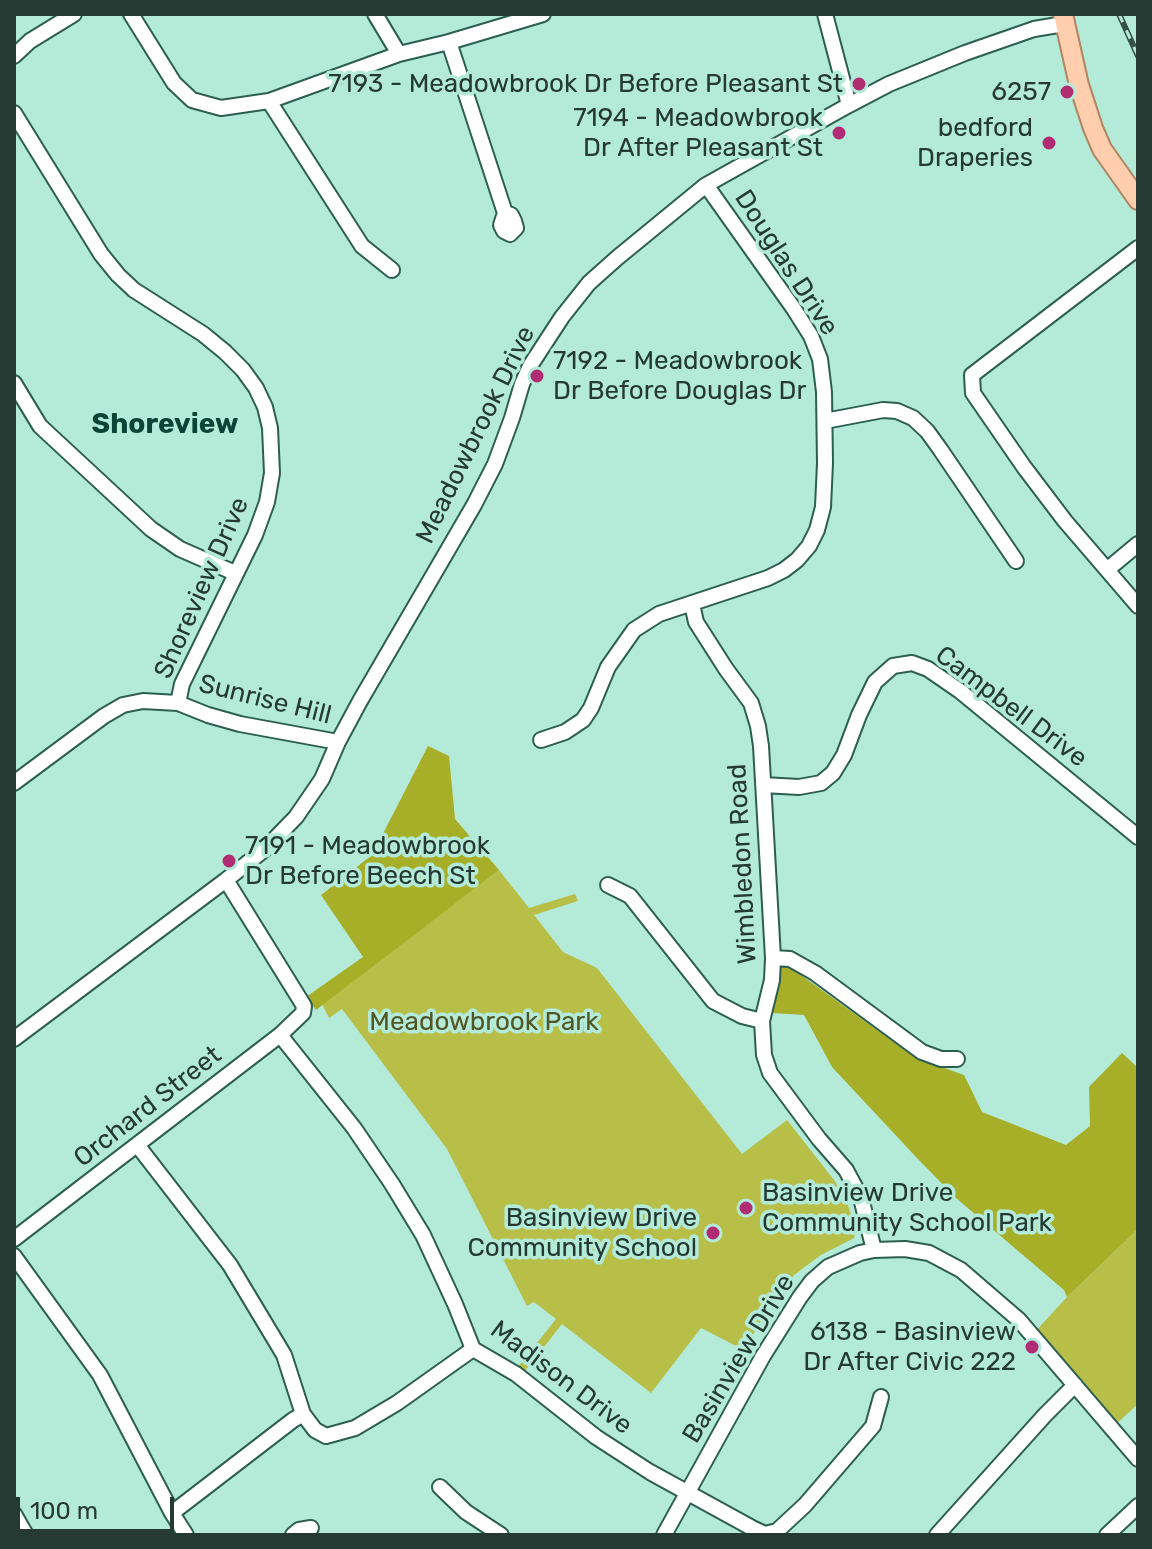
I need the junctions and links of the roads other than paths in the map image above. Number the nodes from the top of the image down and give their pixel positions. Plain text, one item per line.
1 (74, 14) edge
2 (131, 14) edge
3 (375, 14) edge
4 (543, 14) edge
5 (825, 14) edge
6 (1064, 19) edge
7 (449, 42) junction
8 (399, 54) junction
9 (14, 56) edge
10 (269, 101) junction
11 (849, 105) junction
12 (14, 113) edge
13 (706, 185) junction
14 (1138, 200) edge
15 (505, 213) dead end
16 (1138, 248) edge
17 (392, 270) dead end
18 (14, 383) edge
19 (825, 421) junction
20 (1138, 544) edge
21 (1016, 561) dead end
22 (1108, 569) junction
23 (235, 573) junction
24 (692, 604) junction
25 (1138, 606) edge
26 (178, 703) junction
27 (541, 740) dead end
28 (338, 742) junction
29 (14, 783) edge
30 (763, 785) junction
31 (1138, 837) edge
32 (226, 880) junction
33 (608, 885) dead end
34 (773, 958) junction
35 (762, 1021) junction
36 (280, 1035) junction
37 (14, 1039) edge
38 (957, 1059) dead end
39 (138, 1146) junction
40 (14, 1239) edge
41 (874, 1250) junction
42 (14, 1256) edge
43 (473, 1349) junction
44 (1075, 1385) junction
45 (881, 1397) dead end
46 (303, 1414) junction
47 (1138, 1459) edge
48 (440, 1487) dead end
49 (686, 1493) junction
50 (1138, 1506) edge
51 (172, 1513) junction
52 (14, 1514) edge
53 (311, 1528) dead end
54 (26, 1535) edge
55 (186, 1535) edge
56 (293, 1535) edge
57 (501, 1535) edge
58 (664, 1535) edge
59 (937, 1535) edge
60 (1107, 1535) edge

1 - 9 street
2 - 10 street
3 - 8 street
4 - 7 street
5 - 11 street
6 - 11 street, Meadowbrook Drive
6 - 14 main road
7 - 8 street
7 - 15 street
8 - 10 street
10 - 17 street
11 - 13 street, Meadowbrook Drive
12 - 23 street, Shoreview Drive
13 - 19 street, Douglas Drive
13 - 28 street, Meadowbrook Drive
16 - 22 street
18 - 23 street
19 - 21 street
19 - 24 street, Douglas Drive
20 - 22 street
22 - 25 street
23 - 26 street, Shoreview Drive
24 - 27 street, Douglas Drive
24 - 30 street, Wimbledon Road
26 - 28 street, Sunrise Hill
26 - 29 street, Sunrise Hill
28 - 32 street, Meadowbrook Drive
30 - 31 street, Campbell Drive
30 - 34 street, Wimbledon Road
32 - 36 street, Orchard Street
32 - 37 street, Meadowbrook Drive
33 - 35 street
34 - 35 street, Wimbledon Road
34 - 38 street
35 - 41 street, Wimbledon Road
36 - 39 street, Orchard Street
36 - 43 street, Madison Drive
39 - 40 street, Orchard Street
39 - 46 street
41 - 44 street, Basinview Drive
41 - 49 street, Basinview Drive
42 - 51 street
43 - 46 street
43 - 49 street, Madison Drive
44 - 47 street, Basinview Drive
44 - 59 street
45 - 49 street, Madison Drive
46 - 51 street
48 - 57 street
49 - 58 street, Basinview Drive
50 - 60 street
51 - 55 street
52 - 54 street
53 - 56 street

